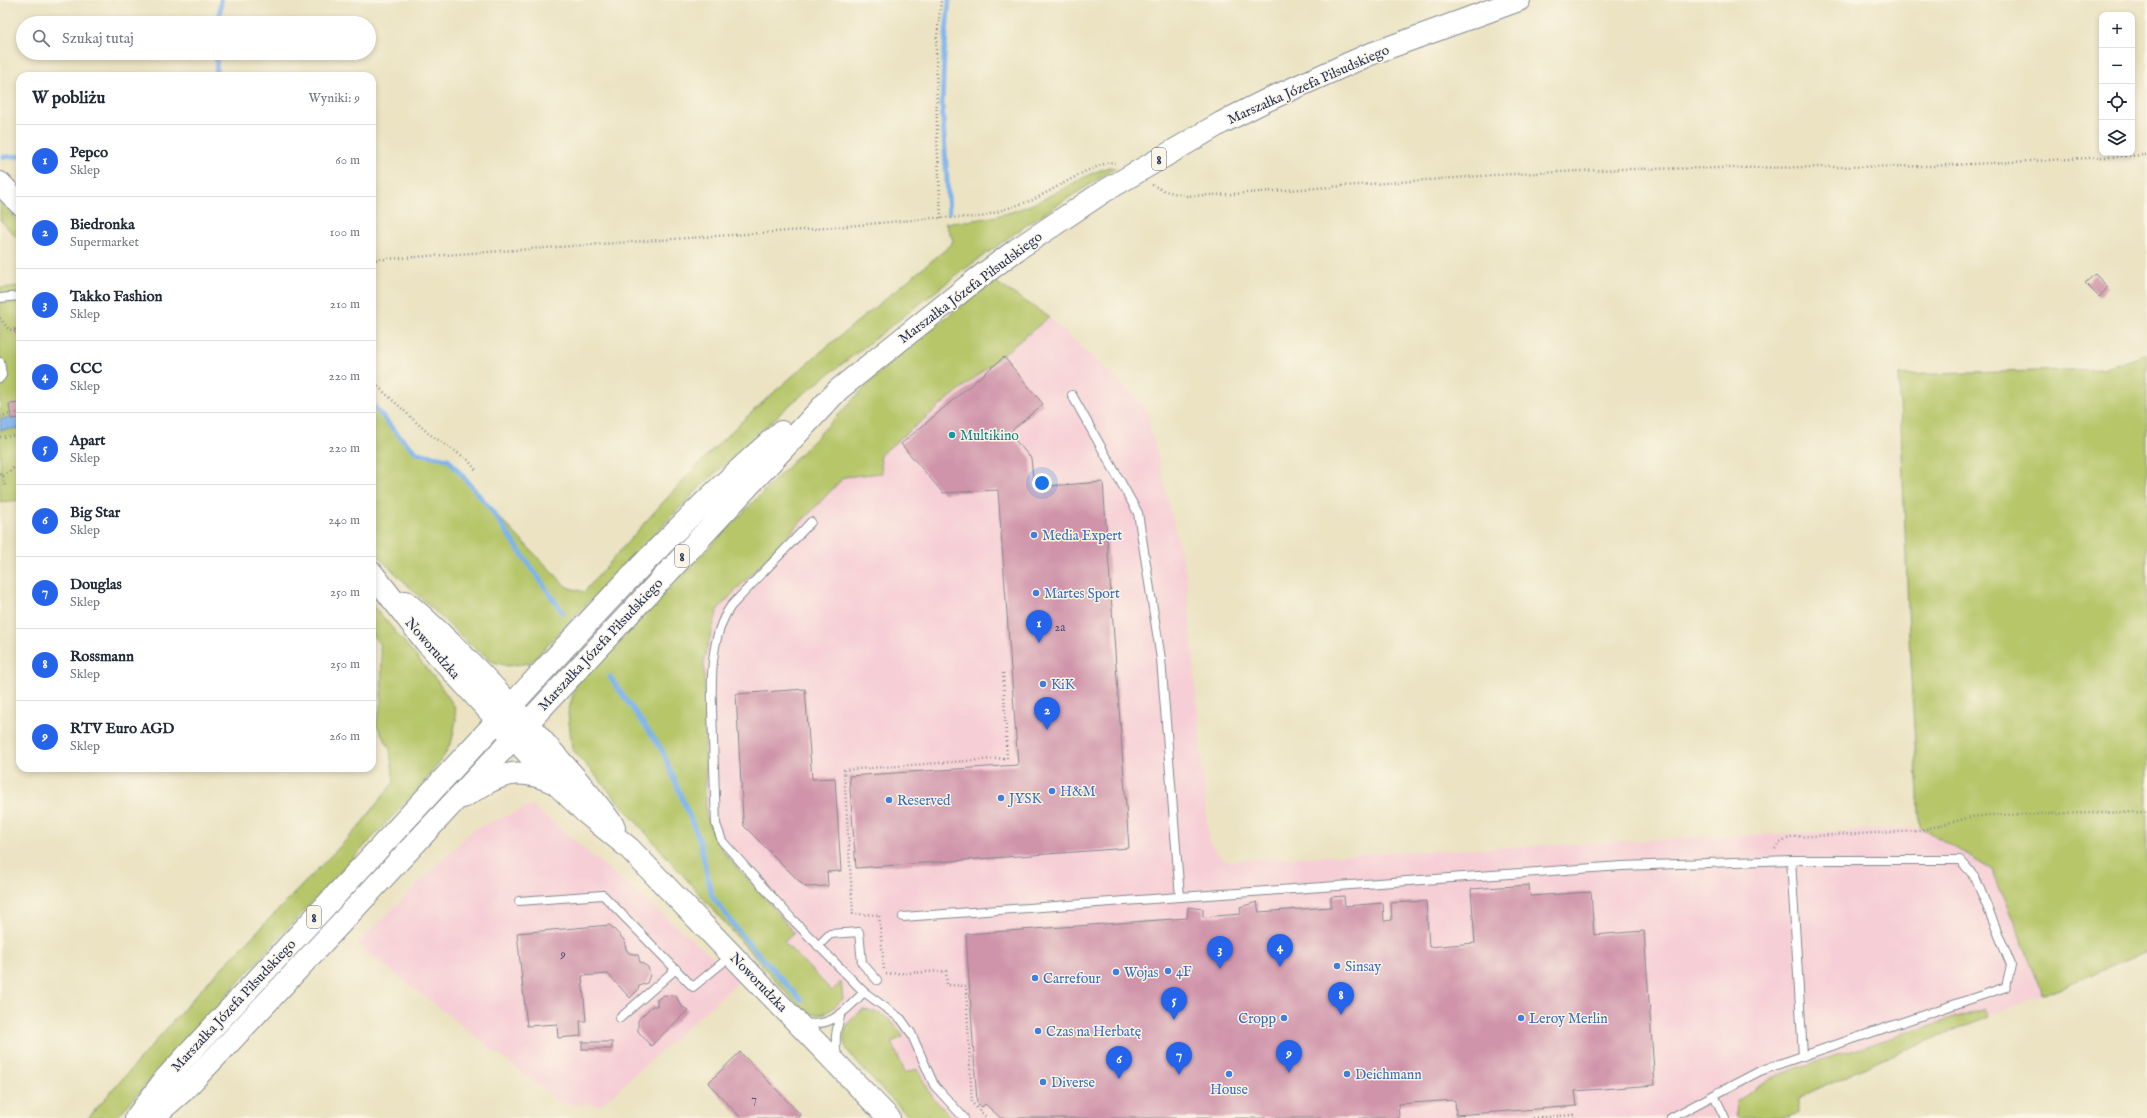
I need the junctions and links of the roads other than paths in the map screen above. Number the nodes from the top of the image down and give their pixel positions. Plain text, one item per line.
1 (1519, 0) edge
2 (0, 183) edge
3 (16, 200) edge
4 (16, 296) edge
5 (0, 298) edge
6 (0, 362) edge
7 (0, 378) edge
8 (838, 390) junction
9 (1072, 395) dead end
10 (811, 522) dead end
11 (376, 576) edge
12 (504, 713) junction
13 (520, 730) junction
14 (555, 783) junction
15 (452, 804) junction
16 (629, 848) junction
17 (1791, 860) junction
18 (1180, 897) junction
19 (519, 901) dead end
20 (903, 917) dead end
21 (818, 946) junction
22 (732, 954) junction
23 (676, 969) junction
24 (878, 980) dead end
25 (864, 992) junction
26 (840, 1016) junction
27 (620, 1018) dead end
28 (797, 1021) junction
29 (1804, 1056) junction
30 (839, 1065) junction
31 (1714, 1095) junction
32 (136, 1118) edge
33 (152, 1118) edge
34 (889, 1118) edge
35 (964, 1118) edge
36 (1671, 1118) edge
37 (1724, 1118) edge

1 - 8 main road, Marszałka Józefa Piłsudskiego / 8
2 - 3 main road
4 - 5 lane
6 - 7 lane
8 - 12 main road, Marszałka Józefa Piłsudskiego / 8
8 - 13 main road, Marszałka Józefa Piłsudskiego / 8
9 - 18 lane
10 - 21 lane
11 - 12 main road, Noworudzka
12 - 13 main road, Noworudzka
12 - 32 main road, Marszałka Józefa Piłsudskiego / 8
13 - 14 main road, Noworudzka
13 - 15 main road, Marszałka Józefa Piłsudskiego / 8
13 - 16 main road, Noworudzka
14 - 15 main road
14 - 16 main road, Noworudzka
15 - 33 main road, Marszałka Józefa Piłsudskiego / 8
16 - 22 main road, Noworudzka
17 - 18 lane
17 - 29 lane
17 - 29 lane
18 - 20 lane
19 - 23 lane
21 - 24 lane
21 - 25 lane
22 - 23 lane
22 - 28 main road, Noworudzka
23 - 27 lane
25 - 26 lane
25 - 35 lane
26 - 28 lane
26 - 30 lane
28 - 30 main road, Noworudzka
29 - 31 lane
30 - 34 main road, Noworudzka
31 - 36 lane
31 - 37 lane

